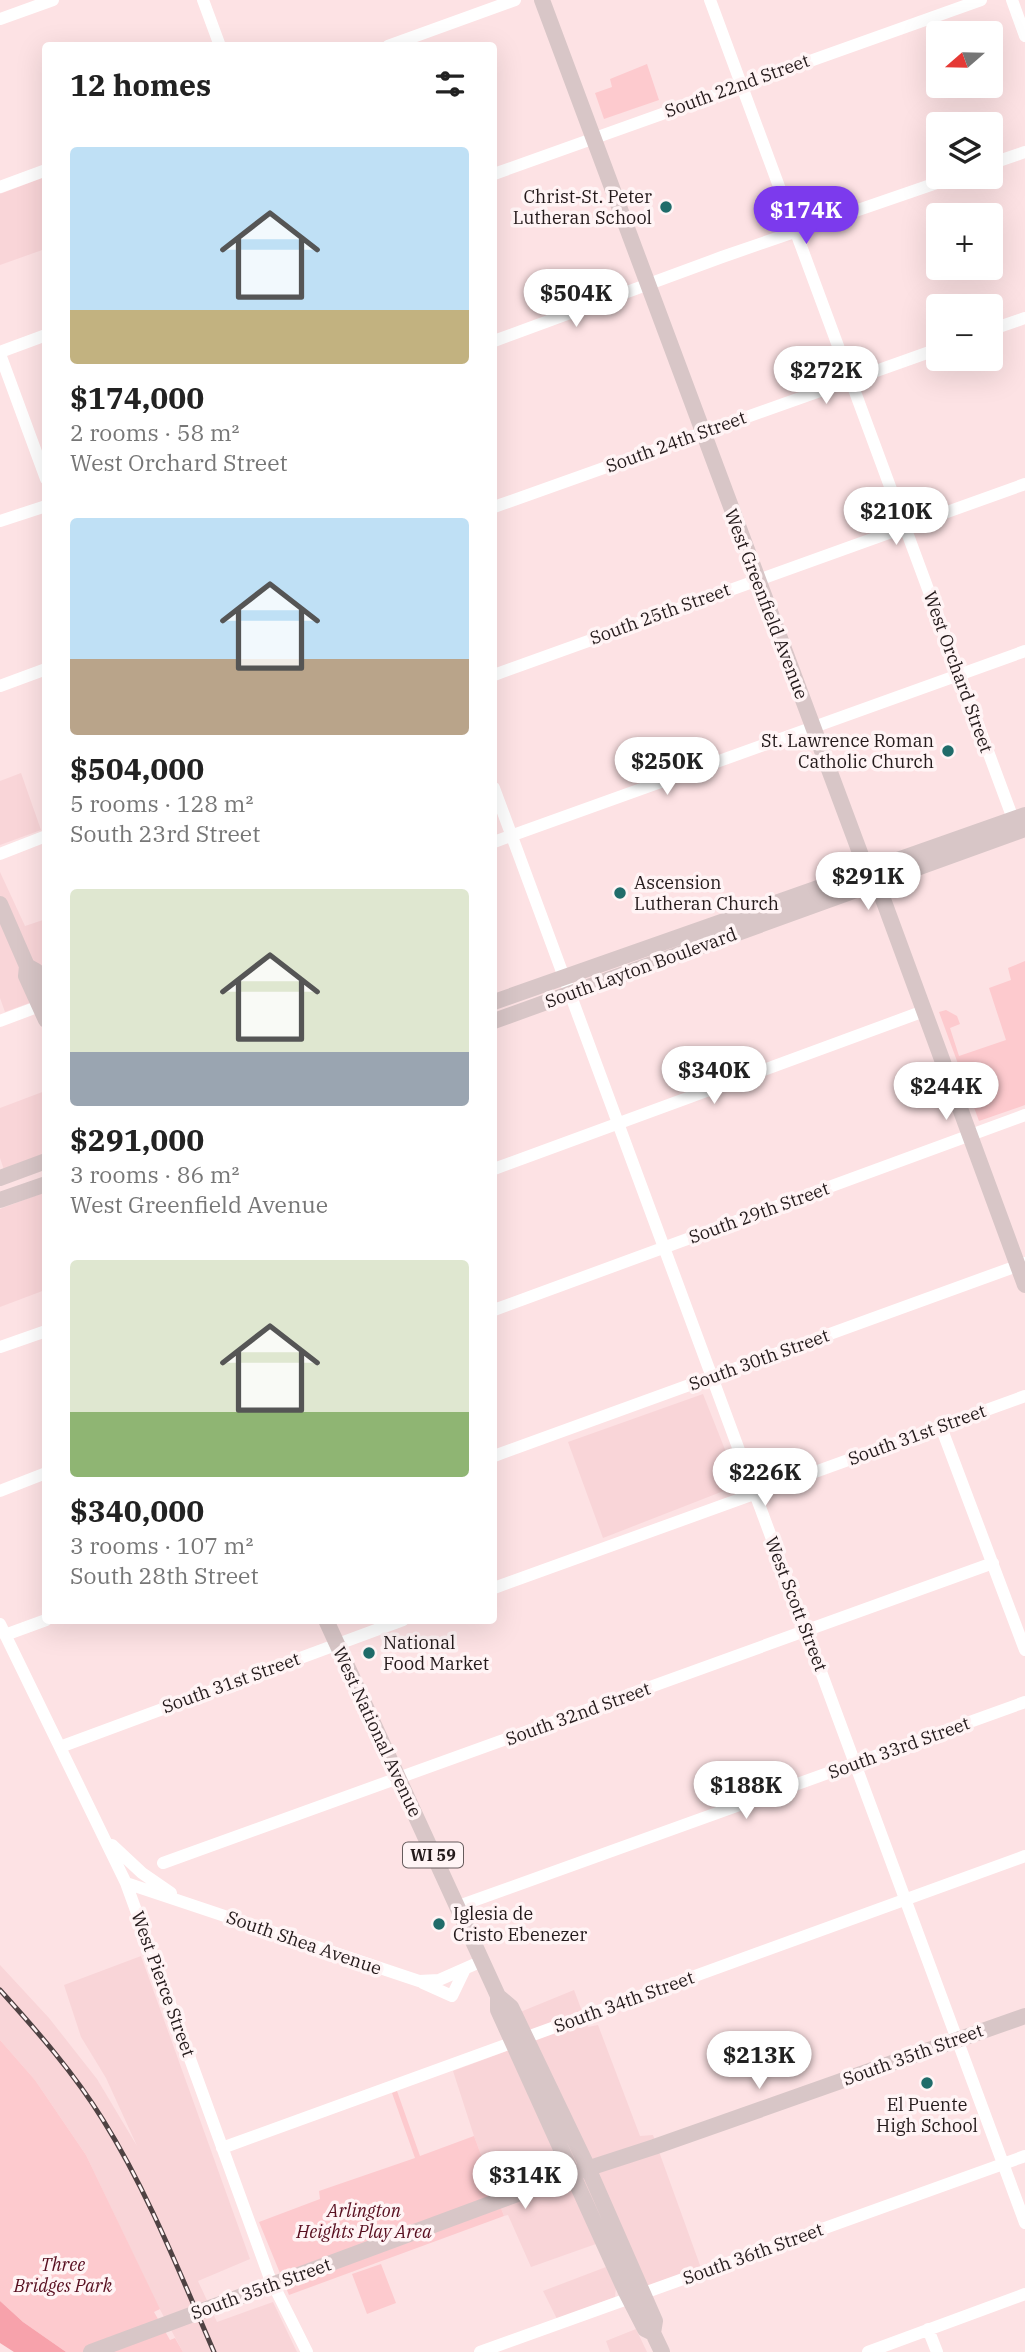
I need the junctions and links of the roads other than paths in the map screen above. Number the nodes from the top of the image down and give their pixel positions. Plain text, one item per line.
1 (53, 0) edge
2 (202, 0) edge
3 (515, 0) edge
4 (542, 0) edge
5 (710, 0) edge
6 (981, 0) edge
7 (1012, 0) edge
8 (29, 4) edge
9 (0, 19) edge
10 (1025, 36) edge
11 (218, 42) edge
12 (399, 42) edge
13 (741, 85) junction
14 (593, 138) junction
15 (1025, 152) edge
16 (1003, 160) edge
17 (42, 171) edge
18 (497, 173) edge
19 (0, 187) edge
20 (926, 187) edge
21 (796, 232) junction
22 (648, 285) junction
23 (1025, 318) edge
24 (1003, 326) edge
25 (42, 337) edge
26 (497, 340) edge
27 (0, 353) edge
28 (926, 353) edge
29 (851, 379) junction
30 (702, 433) junction
31 (42, 468) edge
32 (1025, 484) edge
33 (497, 506) edge
34 (42, 507) edge
35 (0, 522) edge
36 (904, 527) junction
37 (756, 579) junction
38 (1025, 651) edge
39 (42, 670) edge
40 (497, 674) edge
41 (958, 675) junction
42 (0, 686) edge
43 (812, 727) junction
44 (497, 796) edge
45 (1020, 824) edge
46 (511, 836) junction
47 (42, 838) edge
48 (497, 841) edge
49 (0, 854) edge
50 (871, 875) junction
51 (0, 904) edge
52 (27, 966) junction
53 (563, 976) junction
54 (42, 982) edge
55 (570, 994) junction
56 (497, 1001) edge
57 (42, 1008) edge
58 (42, 1010) edge
59 (924, 1011) junction
60 (497, 1020) edge
61 (0, 1021) edge
62 (1025, 1115) edge
63 (617, 1124) junction
64 (971, 1135) junction
65 (42, 1162) edge
66 (497, 1168) edge
67 (6, 1176) edge
68 (42, 1185) edge
69 (0, 1194) edge
70 (0, 1200) edge
71 (664, 1249) junction
72 (1021, 1265) edge
73 (1025, 1285) edge
74 (497, 1309) edge
75 (42, 1332) edge
76 (0, 1348) edge
77 (711, 1377) junction
78 (1025, 1396) edge
79 (942, 1427) junction
80 (497, 1455) edge
81 (42, 1475) edge
82 (0, 1490) edge
83 (754, 1494) junction
84 (993, 1563) junction
85 (497, 1587) edge
86 (42, 1621) edge
87 (328, 1624) edge
88 (392, 1624) edge
89 (3, 1630) edge
90 (807, 1631) junction
91 (337, 1645) junction
92 (1025, 1650) edge
93 (1025, 1702) edge
94 (60, 1747) junction
95 (855, 1764) junction
96 (398, 1778) junction
97 (104, 1835) junction
98 (1025, 1856) edge
99 (163, 1863) dead end
100 (127, 1883) junction
101 (905, 1900) junction
102 (186, 1903) junction
103 (456, 1907) junction
104 (482, 1961) junction
105 (465, 1969) junction
106 (419, 1981) junction
107 (1025, 2015) edge
108 (957, 2039) junction
109 (520, 2040) junction
110 (222, 2148) junction
111 (1025, 2156) edge
112 (1003, 2164) junction
113 (588, 2168) junction
114 (571, 2174) junction
115 (1025, 2223) edge
116 (1025, 2294) edge
117 (637, 2296) junction
118 (928, 2329) junction
119 (91, 2352) edge
120 (307, 2352) edge
121 (480, 2352) edge
122 (662, 2352) edge
123 (868, 2352) edge
124 (937, 2352) edge

1 - 8 street
2 - 11 street
3 - 12 street
4 - 14 main road, West Greenfield Avenue
5 - 13 street, West Orchard Street
6 - 13 street, South 22nd Street
7 - 10 street
8 - 9 street
13 - 14 street, South 22nd Street
13 - 21 street, West Orchard Street
14 - 18 street, South 22nd Street
14 - 22 main road, West Greenfield Avenue
15 - 16 street
17 - 19 street
20 - 21 street
21 - 22 street
21 - 29 street, West Orchard Street
22 - 26 street
22 - 30 main road, West Greenfield Avenue
23 - 24 street
25 - 27 street
27 - 31 street
28 - 29 street, South 24th Street
29 - 30 street, South 24th Street
29 - 36 street, West Orchard Street
30 - 33 street, South 24th Street
30 - 37 main road, West Greenfield Avenue
32 - 36 street, South 25th Street
34 - 35 street
36 - 37 street, South 25th Street
36 - 41 street, West Orchard Street
37 - 40 street, South 25th Street
37 - 43 main road, West Greenfield Avenue
38 - 41 street
39 - 42 street
41 - 43 street
41 - 45 street, West Orchard Street
43 - 46 street
43 - 50 main road, West Greenfield Avenue
44 - 46 street, West Scott Street
45 - 50 main road, South Layton Boulevard
46 - 48 street
46 - 53 street, West Scott Street
47 - 49 street
50 - 53 main road, South Layton Boulevard
50 - 55 main road, South Layton Boulevard
50 - 59 main road, West Greenfield Avenue
51 - 52 main road
52 - 54 main road
52 - 57 main road
53 - 55 street, West Scott Street
53 - 56 main road, South Layton Boulevard
55 - 60 main road, South Layton Boulevard
55 - 63 street, West Scott Street
58 - 61 street
59 - 63 street
59 - 64 main road, West Greenfield Avenue
62 - 64 street, South 29th Street
63 - 66 street
63 - 71 street, West Scott Street
64 - 71 street, South 29th Street
64 - 72 main road, West Greenfield Avenue
65 - 67 main road
67 - 69 main road
68 - 70 main road
71 - 74 street, South 29th Street
71 - 77 street, West Scott Street
72 - 73 main road, West Greenfield Avenue
72 - 77 street, South 30th Street
75 - 76 street
77 - 80 street, South 30th Street
77 - 83 street, West Scott Street
78 - 79 street, South 31st Street
79 - 83 street, South 31st Street
79 - 84 street
81 - 82 street
83 - 85 street, South 31st Street
83 - 90 street, West Scott Street
84 - 90 street, South 32nd Street
84 - 92 street
86 - 89 street
87 - 91 main road, West National Avenue / WI 59
88 - 91 street, South 31st Street
89 - 94 street, West Pierce Street
90 - 95 street, West Scott Street
90 - 96 street, South 32nd Street
91 - 94 street, South 31st Street
91 - 96 main road, West National Avenue / WI 59
93 - 95 street, South 33rd Street
94 - 97 street, West Pierce Street
95 - 101 street, West Scott Street
95 - 103 street, South 33rd Street
96 - 99 street, South 32nd Street
96 - 103 main road, West National Avenue / WI 59
97 - 100 street, West Pierce Street
97 - 102 street
98 - 101 street, South 34th Street
100 - 102 street, South Shea Avenue
100 - 110 street, West Pierce Street
101 - 108 street, West Scott Street
101 - 109 street, South 34th Street
102 - 106 street, South Shea Avenue
103 - 104 main road, West National Avenue / WI 59
104 - 105 street, South Shea Avenue
104 - 109 main road, West National Avenue / WI 59
105 - 106 street, South Shea Avenue
105 - 106 street
107 - 108 main road, South 35th Street
108 - 112 street, West Scott Street
108 - 113 main road, South 35th Street
109 - 110 street, South 34th Street
109 - 113 main road, West National Avenue / WI 59
109 - 114 main road, West National Avenue / WI 59
110 - 120 street, West Pierce Street
111 - 112 street, South 36th Street
112 - 115 street, West Scott Street
112 - 117 street, South 36th Street
113 - 114 main road, South 35th Street
113 - 117 main road, West National Avenue / WI 59
114 - 117 main road, West National Avenue / WI 59
114 - 119 main road, South 35th Street
116 - 118 street
117 - 121 street, South 36th Street
117 - 122 main road, West National Avenue / WI 59
118 - 123 street
118 - 124 street

